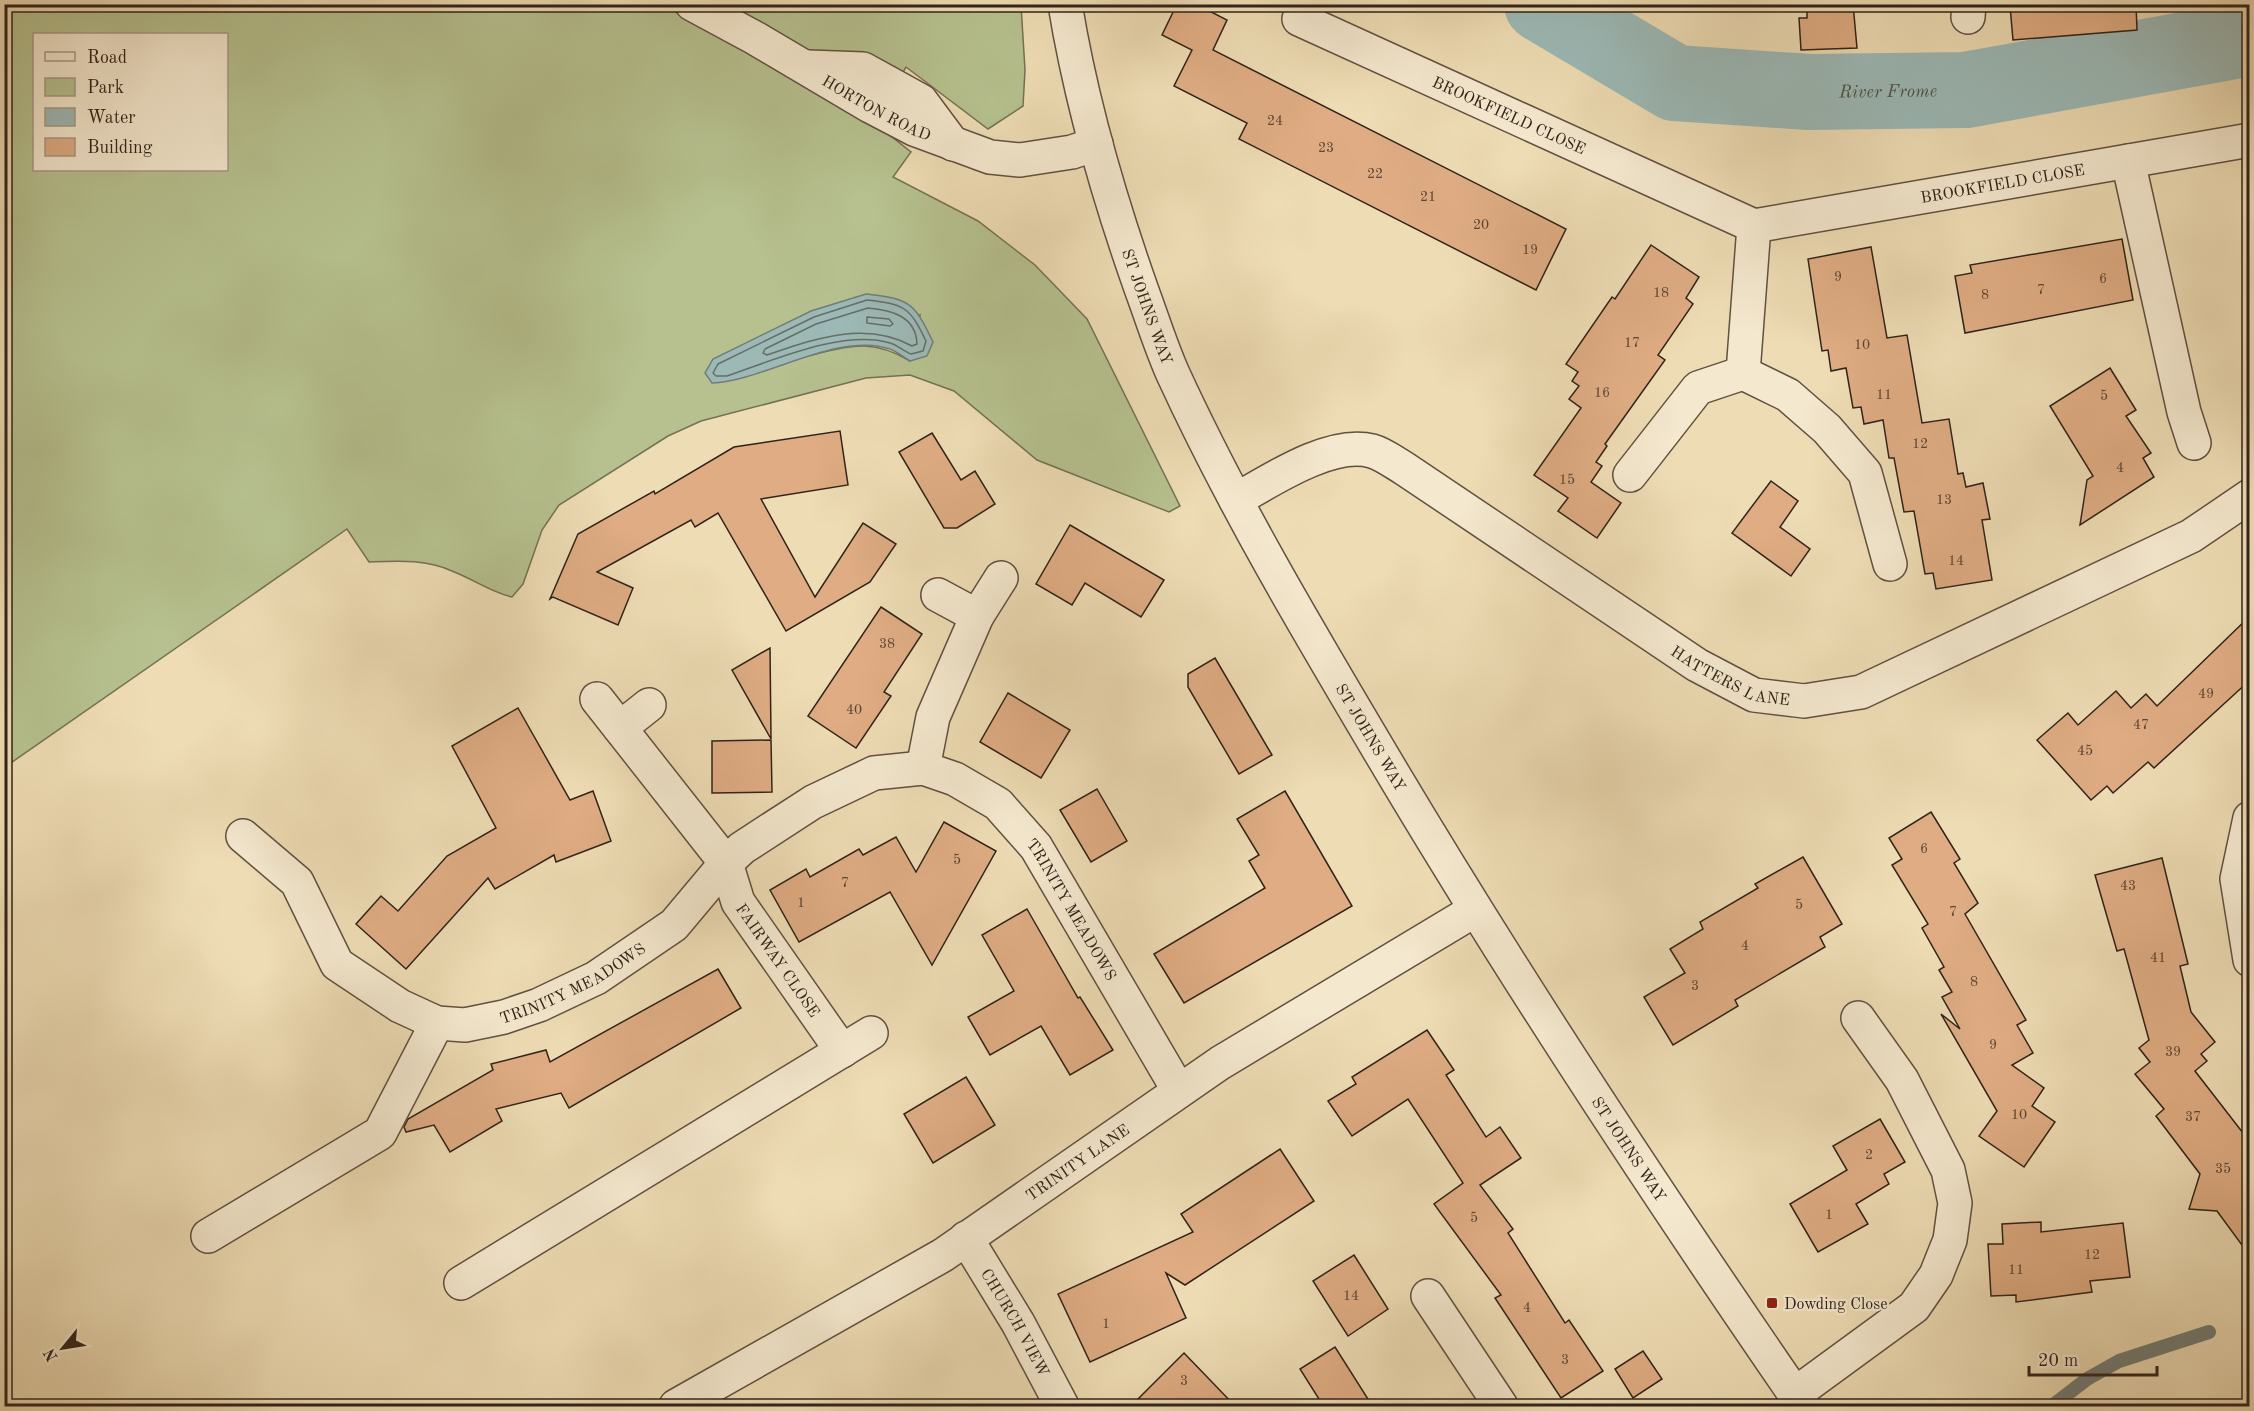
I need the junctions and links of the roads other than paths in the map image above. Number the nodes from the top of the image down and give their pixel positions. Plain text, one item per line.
1 (692, 4) edge
2 (1065, 4) edge
3 (1299, 19) dead end
4 (2250, 140) edge
5 (1096, 144) junction
6 (2128, 161) junction
7 (1754, 226) junction
8 (1743, 373) junction
9 (2194, 443) dead end
10 (1630, 475) dead end
11 (2250, 496) edge
12 (1236, 500) junction
13 (1890, 564) dead end
14 (1001, 578) dead end
15 (938, 595) dead end
16 (977, 616) junction
17 (597, 699) dead end
18 (649, 705) dead end
19 (620, 728) junction
20 (923, 768) junction
21 (2250, 818) edge
22 (243, 836) dead end
23 (726, 862) junction
24 (1475, 910) junction
25 (2250, 960) edge
26 (1858, 1018) dead end
27 (437, 1023) junction
28 (871, 1033) dead end
29 (842, 1051) junction
30 (1179, 1091) junction
31 (208, 1236) dead end
32 (966, 1238) junction
33 (461, 1283) dead end
34 (1428, 1296) dead end
35 (1799, 1400) edge
36 (676, 1407) edge
37 (1062, 1407) edge
38 (1501, 1407) edge

1 - 5 street, HORTON ROAD
2 - 5 street, ST JOHNS WAY
3 - 7 street, BROOKFIELD CLOSE
4 - 6 street, BROOKFIELD CLOSE
5 - 12 street, ST JOHNS WAY
6 - 7 street, BROOKFIELD CLOSE
6 - 9 street
7 - 8 street
8 - 10 street
8 - 13 street
11 - 12 street, HATTERS LANE
12 - 24 street, ST JOHNS WAY
14 - 16 street
15 - 16 street
16 - 20 street
17 - 19 street
18 - 19 street
19 - 23 street
20 - 23 street, TRINITY MEADOWS
20 - 30 street, TRINITY MEADOWS
21 - 25 street
22 - 27 street, TRINITY MEADOWS
23 - 27 street, TRINITY MEADOWS
23 - 29 street, FAIRWAY CLOSE
24 - 30 street, TRINITY LANE
24 - 35 street, ST JOHNS WAY
26 - 35 street
27 - 31 street
28 - 29 street
29 - 33 street
30 - 32 street, TRINITY LANE
32 - 36 street, TRINITY LANE
32 - 37 street, CHURCH VIEW
34 - 38 street

